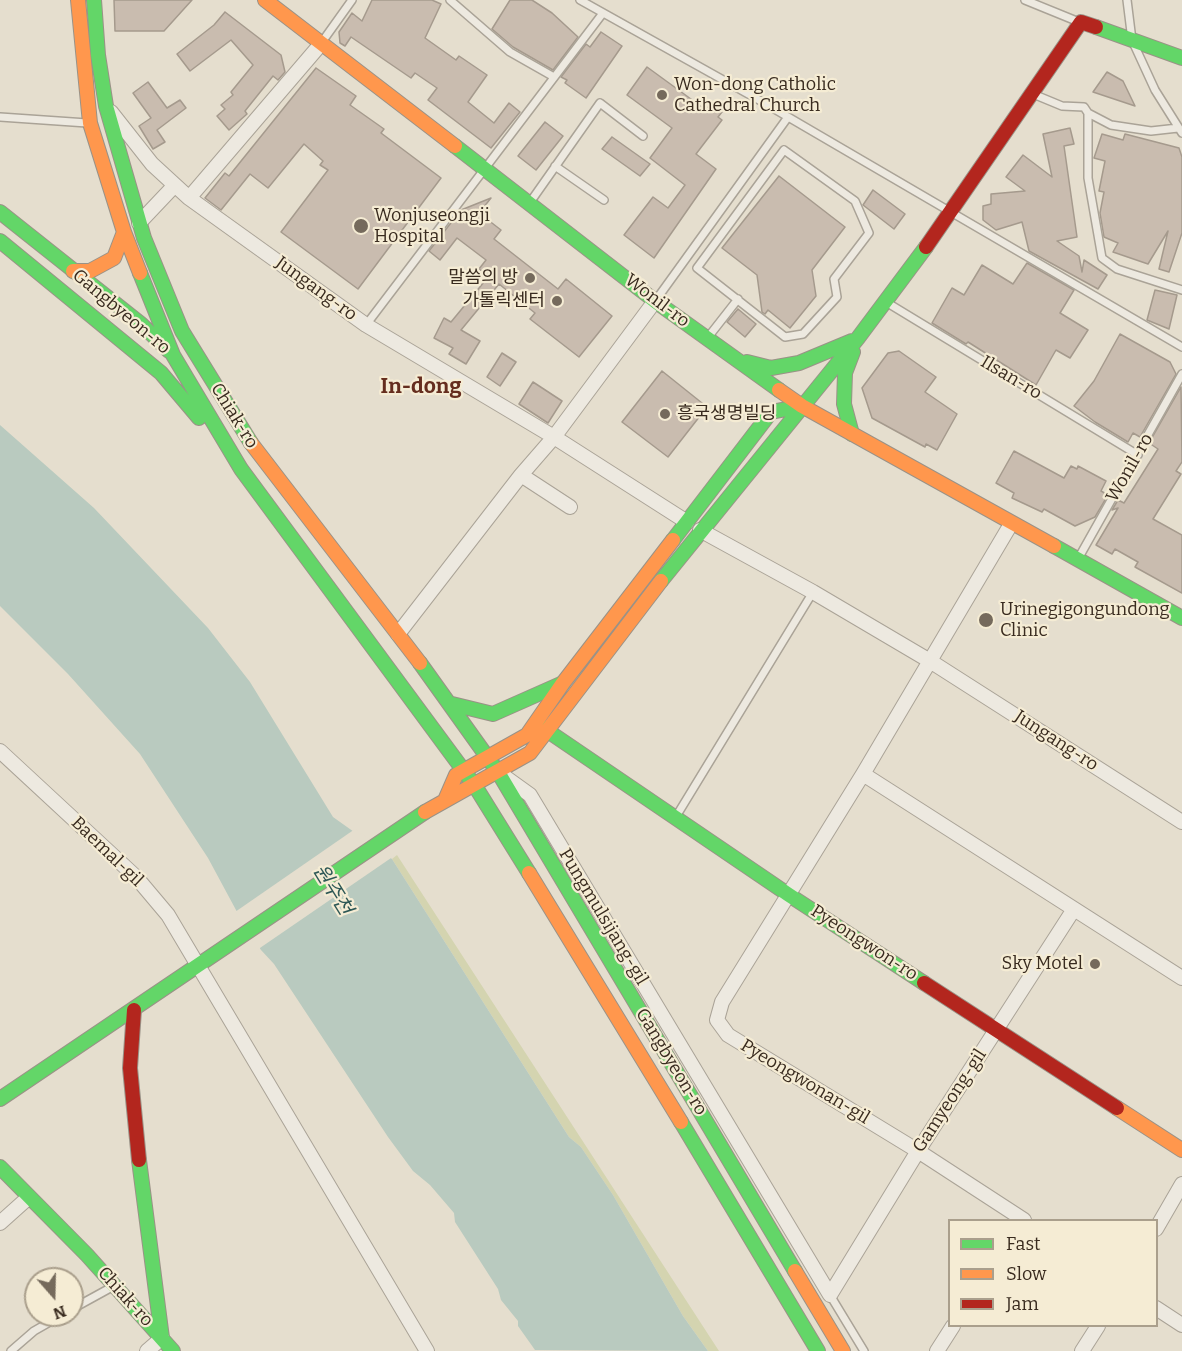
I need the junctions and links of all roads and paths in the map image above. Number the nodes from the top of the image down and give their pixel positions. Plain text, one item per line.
1 (78, 0) edge
2 (94, 0) edge
3 (266, 0) edge
4 (352, 0) edge
5 (450, 0) edge
6 (580, 0) edge
7 (1025, 0) edge
8 (1127, 0) edge
9 (603, 13) junction
10 (1081, 22) junction
11 (1132, 40) junction
12 (320, 45) junction
13 (1182, 58) edge
14 (554, 77) junction
15 (1032, 94) junction
16 (106, 106) junction
17 (1088, 113) junction
18 (0, 117) edge
19 (788, 117) junction
20 (90, 123) junction
21 (1180, 131) edge
22 (643, 136) dead end
23 (555, 166) junction
24 (485, 168) junction
25 (175, 185) junction
26 (189, 198) junction
27 (604, 200) dead end
28 (529, 203) junction
29 (0, 212) edge
30 (952, 212) junction
31 (140, 223) junction
32 (124, 232) junction
33 (0, 241) edge
34 (73, 271) junction
35 (1182, 290) edge
36 (738, 299) junction
37 (656, 301) junction
38 (884, 301) junction
39 (366, 326) junction
40 (707, 338) junction
41 (858, 338) junction
42 (1182, 347) edge
43 (173, 355) junction
44 (736, 359) junction
45 (1182, 374) edge
46 (802, 406) junction
47 (852, 434) junction
48 (554, 437) junction
49 (255, 450) junction
50 (1138, 455) junction
51 (241, 469) junction
52 (521, 476) junction
53 (570, 507) dead end
54 (687, 522) junction
55 (1011, 524) junction
56 (700, 530) junction
57 (1076, 561) junction
58 (813, 592) junction
59 (1182, 618) edge
60 (398, 634) junction
61 (930, 661) junction
62 (563, 683) junction
63 (452, 704) junction
64 (536, 723) junction
65 (549, 731) junction
66 (0, 751) edge
67 (488, 757) junction
68 (464, 771) junction
69 (498, 772) junction
70 (863, 774) junction
71 (475, 786) junction
72 (446, 798) junction
73 (675, 817) junction
74 (1182, 822) edge
75 (789, 894) junction
76 (1074, 909) junction
77 (197, 967) junction
78 (1182, 978) edge
79 (134, 1010) junction
80 (996, 1029) junction
81 (0, 1099) edge
82 (1182, 1150) edge
83 (918, 1151) junction
84 (0, 1167) edge
85 (1182, 1184) edge
86 (29, 1197) junction
87 (1020, 1219) edge
88 (0, 1223) edge
89 (1158, 1225) edge
90 (114, 1285) junction
91 (830, 1295) junction
92 (84, 1302) edge
93 (1158, 1309) edge
94 (1182, 1325) edge
95 (41, 1327) edge
96 (952, 1327) edge
97 (1097, 1327) edge
98 (162, 1338) junction
99 (12, 1351) edge
100 (147, 1351) edge
101 (173, 1351) edge
102 (427, 1351) edge
103 (818, 1351) edge
104 (843, 1351) edge
105 (864, 1351) edge
106 (937, 1351) edge
107 (1082, 1351) edge

1 - 20 street, Chiak-ro
2 - 16 street, Chiak-ro
3 - 12 street, Wonil-ro
4 - 12 lane
5 - 14 lane
6 - 9 lane
7 - 10 lane
8 - 11 lane
9 - 14 lane
9 - 19 lane
10 - 11 street
10 - 15 street
11 - 13 street
11 - 21 lane
12 - 24 street, Wonil-ro
12 - 26 street
14 - 24 lane
15 - 17 lane
15 - 30 street
16 - 25 street, Jungang-ro
16 - 31 street, Chiak-ro
17 - 21 lane
17 - 35 lane
18 - 20 lane
19 - 30 lane
19 - 37 lane
20 - 32 street, Chiak-ro
22 - 23 lane
23 - 27 lane
23 - 28 lane
24 - 28 street, Wonil-ro
24 - 39 lane
25 - 26 street, Jungang-ro
25 - 31 street
26 - 39 street, Jungang-ro
28 - 37 street, Wonil-ro
29 - 34 street, Gangbyeon-ro
30 - 38 street
30 - 42 lane
31 - 49 street, Chiak-ro
32 - 34 street
32 - 43 street, Chiak-ro
33 - 51 street, Gangbyeon-ro
34 - 43 street, Gangbyeon-ro
36 - 36 lane
36 - 40 lane
37 - 40 street, Wonil-ro
37 - 48 street
38 - 41 street
38 - 50 lane, Ilsan-ro
39 - 48 street, Jungang-ro
40 - 44 street, Wonil-ro
41 - 44 street
41 - 46 street
41 - 47 street
43 - 49 street, Gangbyeon-ro
43 - 51 street, Chiak-ro
44 - 46 street, Wonil-ro
45 - 50 lane, Wonil-ro
46 - 47 street, Wonil-ro
46 - 54 street
46 - 56 street
47 - 55 street, Wonil-ro
48 - 52 street
48 - 54 street, Jungang-ro
49 - 60 street, Chiak-ro
50 - 57 lane, Wonil-ro
51 - 68 street, Chiak-ro
52 - 53 street
52 - 60 street
54 - 56 street
54 - 62 street
55 - 57 street, Wonil-ro
55 - 61 street
56 - 58 street, Jungang-ro
56 - 65 street
57 - 59 street, Wonil-ro
58 - 61 street, Jungang-ro
58 - 73 lane
60 - 63 street, Chiak-ro
61 - 70 street
61 - 74 street, Jungang-ro
62 - 63 street
62 - 64 street
63 - 67 street, Chiak-ro
64 - 65 street, Pyeongwon-ro
64 - 67 street
65 - 69 street
65 - 73 street, Pyeongwon-ro
66 - 77 street, Baemal-gil
67 - 68 street
67 - 69 street, Chiak-ro
68 - 71 street, Chiak-ro
68 - 72 street
69 - 71 street
69 - 91 street, Pungmulsijang-gil
69 - 104 street, Gangbyeon-ro
70 - 75 street
70 - 76 street
71 - 72 street
71 - 103 street, Gangbyeon-ro
72 - 77 street
73 - 75 street, Pyeongwon-ro
75 - 80 street, Pyeongwon-ro
75 - 83 street, Pyeongwonan-gil
76 - 78 street
76 - 80 street, Gamyeong-gil
77 - 79 street
77 - 102 street, Baemal-gil
79 - 81 street
79 - 98 street
80 - 82 street, Pyeongwon-ro
80 - 83 street, Gamyeong-gil
83 - 87 street, Pyeongwonan-gil
83 - 91 street, Gamyeong-gil
84 - 86 street, Chiak-ro
85 - 89 street
86 - 88 street
86 - 90 street, Chiak-ro
90 - 92 lane
90 - 98 street, Chiak-ro
91 - 105 lane, Pungmulsijang-gil
93 - 94 street
95 - 99 lane
96 - 106 street
97 - 107 street
98 - 100 street
98 - 101 street, Chiak-ro

